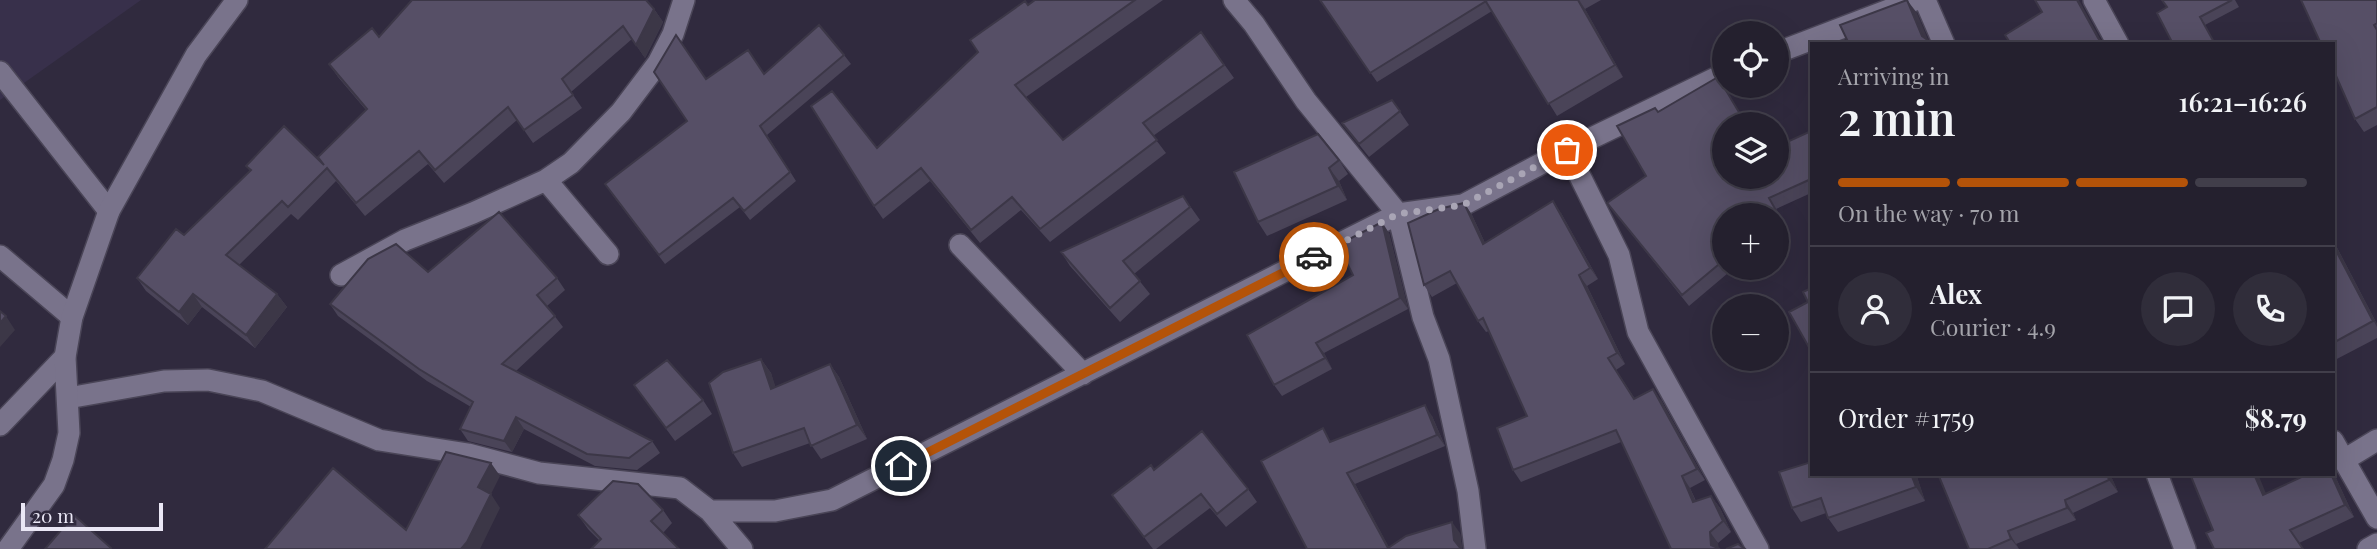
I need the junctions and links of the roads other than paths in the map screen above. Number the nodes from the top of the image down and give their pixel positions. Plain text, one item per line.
1 (237, 0) edge
2 (684, 0) edge
3 (1234, 0) edge
4 (1915, 0) edge
5 (1924, 0) edge
6 (2094, 0) edge
7 (1943, 42) edge
8 (2117, 42) edge
9 (1789, 48) edge
10 (0, 72) edge
11 (1712, 80) edge
12 (1567, 150) junction
13 (546, 180) junction
14 (109, 211) junction
15 (1398, 214) junction
16 (960, 245) dead end
17 (608, 254) dead end
18 (0, 256) edge
19 (341, 275) dead end
20 (72, 317) junction
21 (65, 357) junction
22 (1083, 374) junction
23 (68, 398) junction
24 (0, 425) edge
25 (2377, 440) edge
26 (2335, 444) edge
27 (2344, 460) junction
28 (2158, 476) edge
29 (710, 511) junction
30 (2377, 518) edge
31 (1754, 542) edge
32 (2377, 544) edge
33 (8, 549) edge
34 (742, 549) edge
35 (1475, 549) edge
36 (1730, 549) edge
37 (2185, 549) edge
38 (2368, 549) edge

1 - 14 street
2 - 13 street
3 - 15 street
4 - 9 street
5 - 7 street
6 - 8 street
10 - 14 street
11 - 12 street
12 - 15 street
12 - 31 street
13 - 17 street
13 - 19 street
14 - 20 street
15 - 22 street
15 - 35 street
16 - 22 street
18 - 20 street
20 - 21 street
21 - 23 street
21 - 24 street
22 - 29 street
23 - 29 street
23 - 33 street
25 - 27 street
26 - 27 street
27 - 30 street
28 - 37 street
29 - 34 street
31 - 36 street
32 - 38 street

